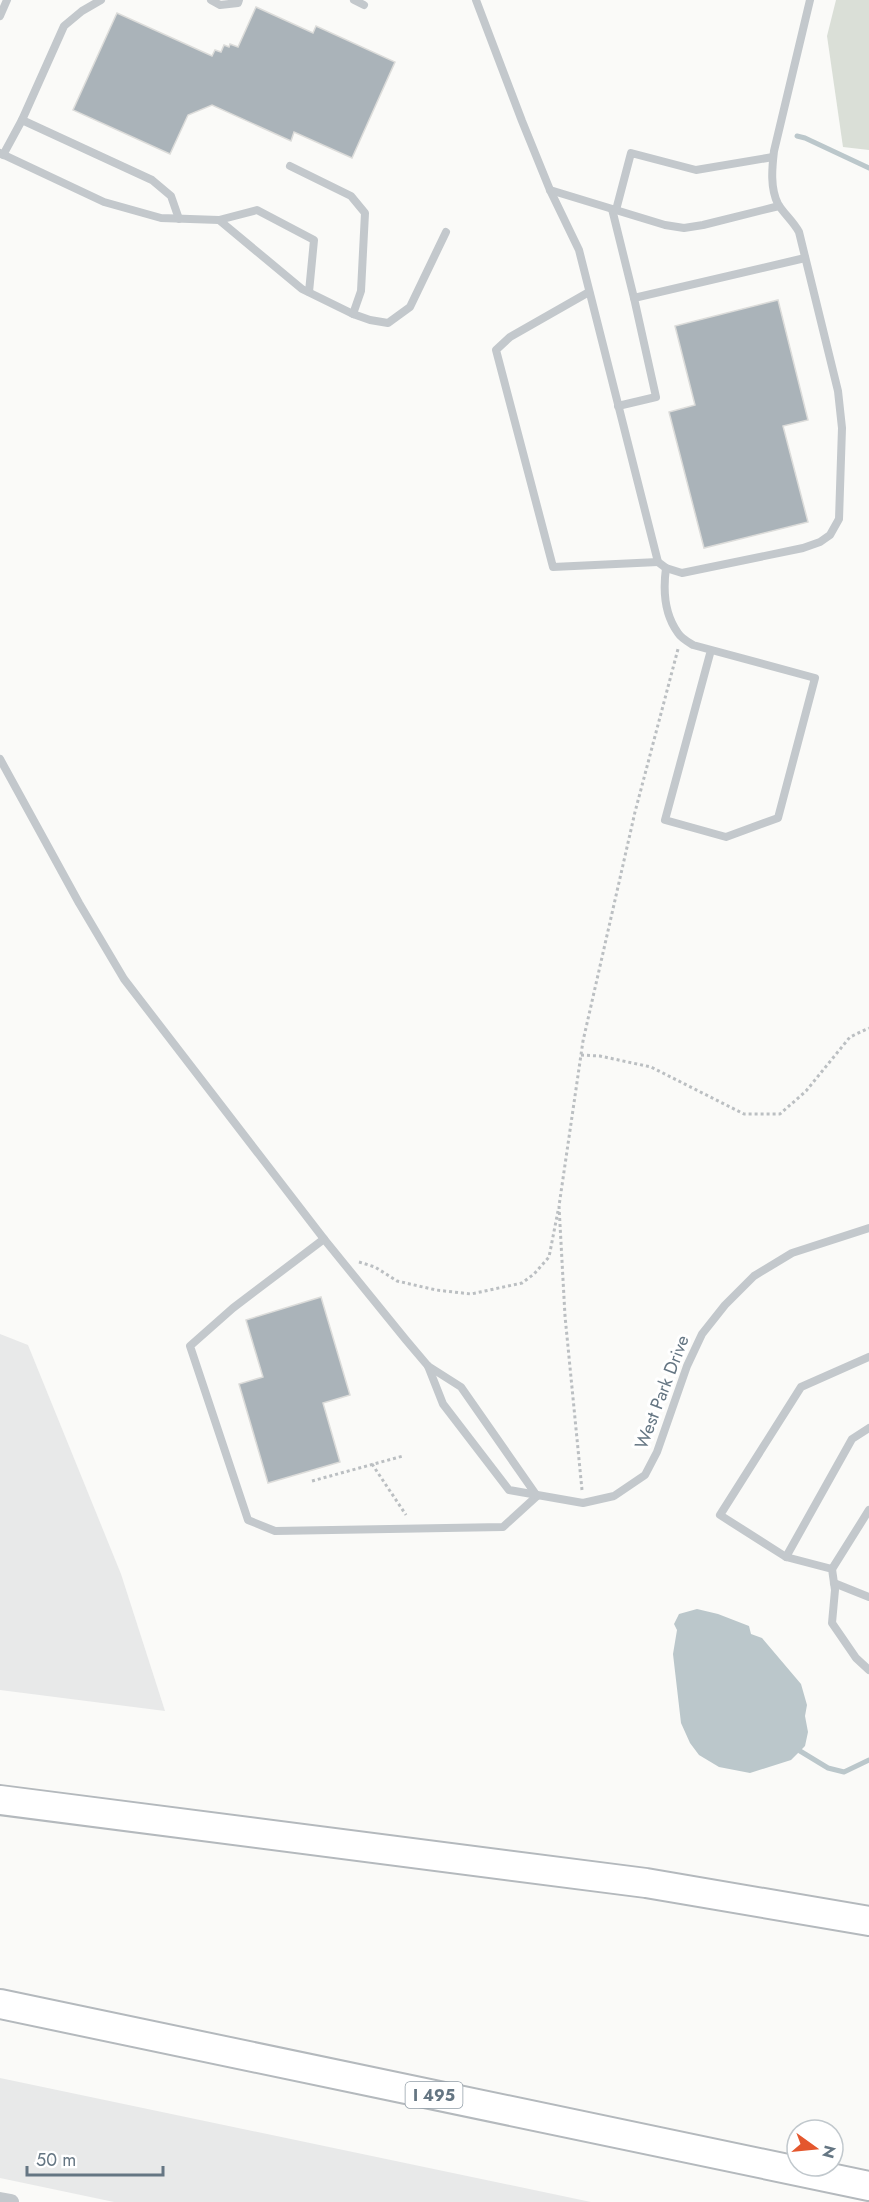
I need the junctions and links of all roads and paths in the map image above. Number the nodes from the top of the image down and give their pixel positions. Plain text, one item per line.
1 (7, 0) edge
2 (101, 0) edge
3 (211, 0) edge
4 (239, 0) edge
5 (354, 0) edge
6 (476, 0) edge
7 (810, 0) edge
8 (364, 5) dead end
9 (0, 16) edge
10 (22, 120) junction
11 (2, 154) edge
12 (773, 157) junction
13 (290, 166) dead end
14 (550, 190) junction
15 (779, 206) junction
16 (614, 209) junction
17 (179, 219) junction
18 (219, 220) junction
19 (446, 232) dead end
20 (805, 258) junction
21 (309, 292) junction
22 (590, 292) junction
23 (634, 298) junction
24 (353, 314) junction
25 (618, 406) junction
26 (658, 562) junction
27 (666, 568) junction
28 (681, 636) junction
29 (711, 650) junction
30 (0, 759) edge
31 (869, 1028) edge
32 (581, 1055) junction
33 (559, 1206) junction
34 (869, 1228) edge
35 (324, 1239) junction
36 (336, 1254) junction
37 (869, 1357) edge
38 (428, 1366) junction
39 (869, 1428) edge
40 (403, 1456) dead end
41 (372, 1464) junction
42 (312, 1481) dead end
43 (537, 1496) junction
44 (583, 1503) junction
45 (869, 1510) edge
46 (413, 1529) junction
47 (786, 1557) junction
48 (832, 1569) junction
49 (834, 1583) junction
50 (869, 1597) edge
51 (869, 1670) edge
52 (0, 1800) edge
53 (869, 1921) edge
54 (0, 2004) edge
55 (869, 2186) edge
56 (0, 2200) edge
57 (11, 2202) edge

1 - 9 lane
2 - 10 lane
3 - 4 lane
5 - 8 lane
6 - 14 lane
7 - 12 lane
10 - 11 lane
10 - 17 lane
11 - 17 lane
12 - 15 lane
12 - 16 lane
13 - 24 lane
14 - 16 lane
14 - 22 lane
15 - 16 lane
15 - 20 lane
16 - 23 lane
17 - 18 lane
18 - 21 lane
18 - 21 lane
19 - 24 lane
20 - 23 lane
20 - 27 lane
21 - 24 lane
22 - 25 lane
22 - 26 lane
23 - 25 lane
25 - 26 lane
26 - 27 lane
27 - 28 lane
28 - 29 lane
28 - 32 path
29 - 29 lane
30 - 35 lane, West Park Drive
31 - 32 path
32 - 33 path
33 - 36 path
33 - 44 path
34 - 44 lane, West Park Drive
35 - 36 lane, West Park Drive
35 - 46 lane
36 - 38 lane, West Park Drive
37 - 47 lane
38 - 43 lane, West Park Drive
38 - 43 lane, West Park Drive
39 - 47 lane
40 - 41 path
41 - 42 path
41 - 46 path
43 - 44 lane, West Park Drive
43 - 46 lane
45 - 48 lane
47 - 48 lane
48 - 49 lane
49 - 50 lane
49 - 51 lane
52 - 53 highway
54 - 55 highway, I 495
56 - 57 street

